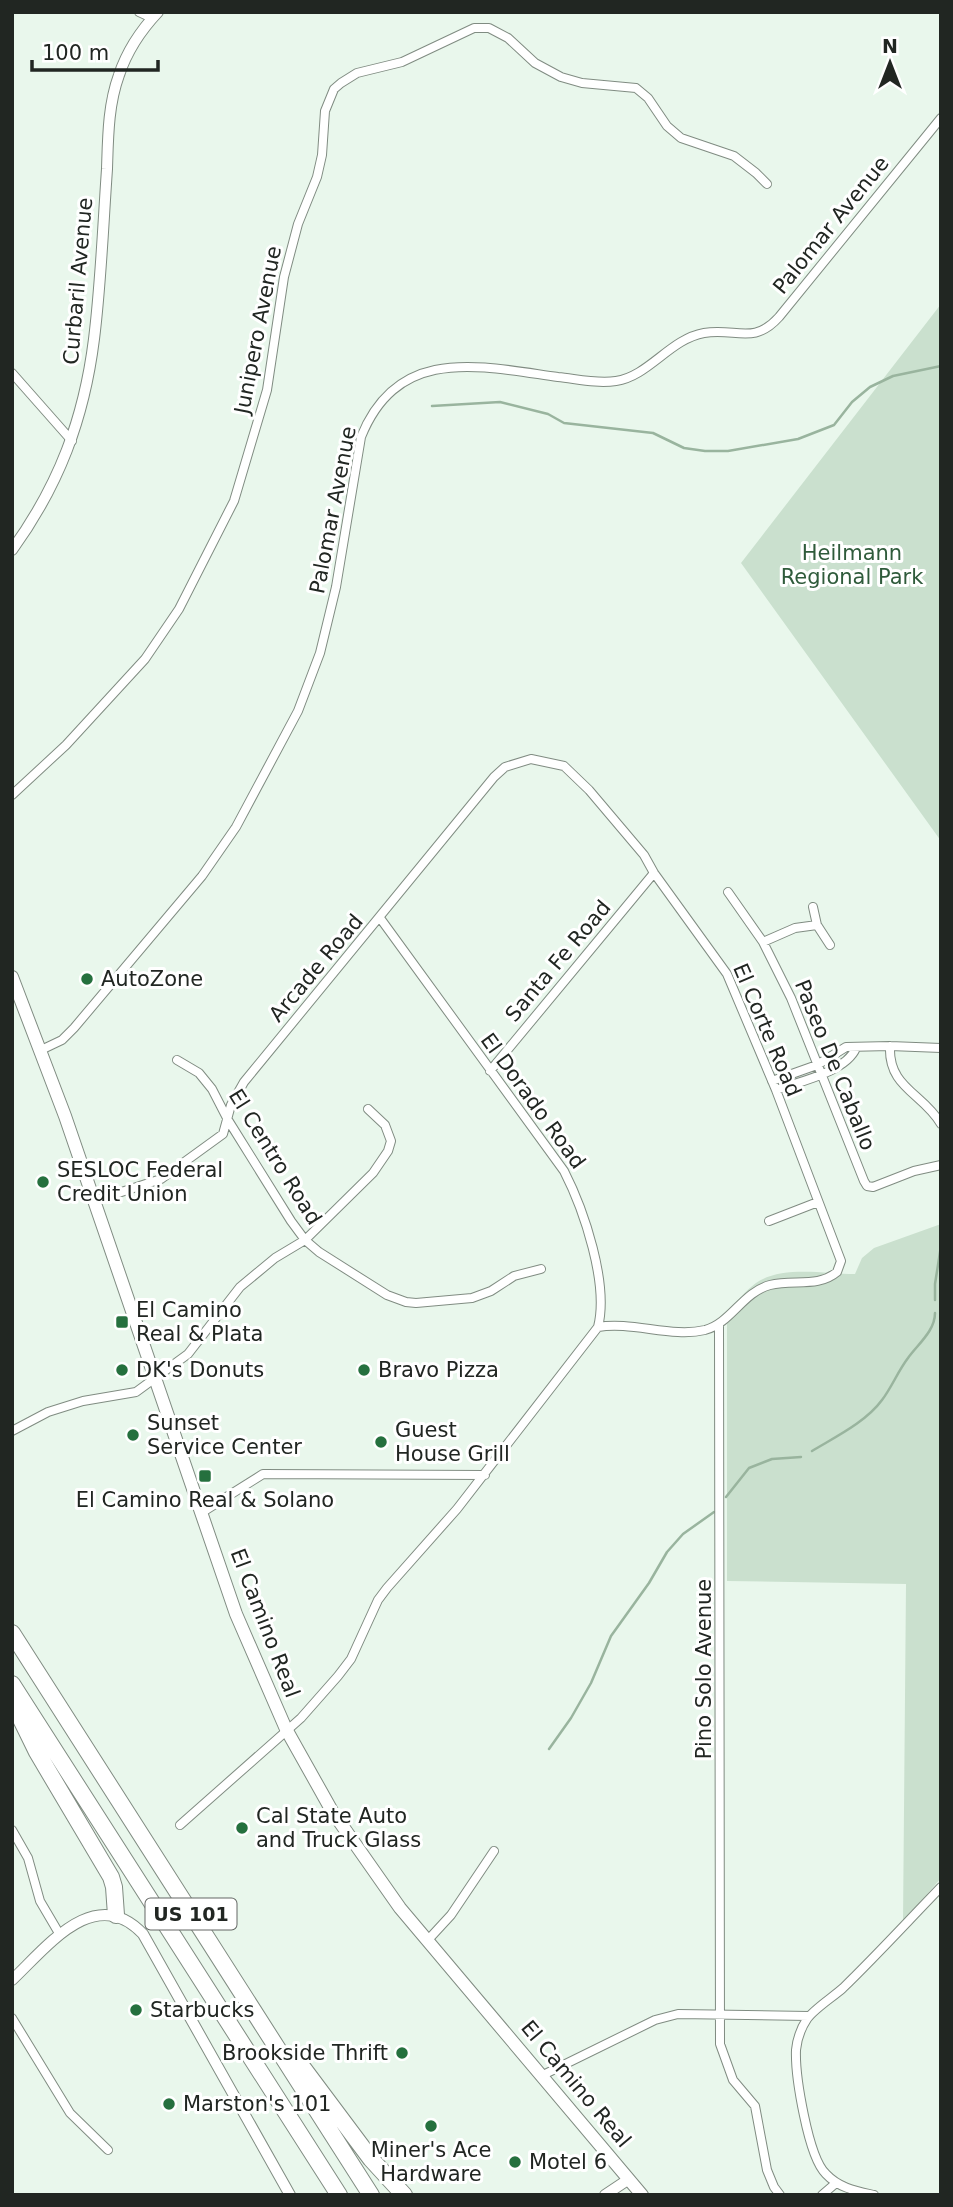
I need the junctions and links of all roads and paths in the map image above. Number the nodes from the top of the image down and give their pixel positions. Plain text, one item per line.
1 (139, 12) edge
2 (155, 15) edge
3 (941, 118) edge
4 (767, 184) dead end
5 (12, 373) edge
6 (72, 441) junction
7 (12, 550) edge
8 (564, 766) joint
9 (12, 795) edge
10 (654, 873) junction
11 (728, 892) dead end
12 (813, 907) dead end
13 (380, 918) junction
14 (817, 925) junction
15 (763, 942) junction
16 (830, 945) dead end
17 (12, 978) edge
18 (890, 1046) junction
19 (856, 1048) junction
20 (941, 1048) edge
21 (41, 1050) junction
22 (177, 1060) dead end
23 (817, 1065) junction
24 (490, 1071) junction
25 (796, 1073) junction
26 (820, 1075) junction
27 (772, 1081) junction
28 (799, 1083) junction
29 (776, 1090) junction
30 (369, 1109) dead end
31 (937, 1109) edge
32 (228, 1121) junction
33 (941, 1124) edge
34 (941, 1165) edge
35 (94, 1200) junction
36 (818, 1202) junction
37 (769, 1221) dead end
38 (305, 1240) junction
39 (541, 1269) dead end
40 (719, 1325) junction
41 (598, 1327) junction
42 (155, 1379) junction
43 (12, 1431) edge
44 (485, 1475) junction
45 (201, 1513) junction
46 (12, 1633) edge
47 (12, 1684) edge
48 (12, 1700) edge
49 (286, 1730) junction
50 (180, 1825) dead end
51 (12, 1830) edge
52 (494, 1850) dead end
53 (941, 1887) edge
54 (116, 1915) junction
55 (60, 1935) junction
56 (426, 1941) junction
57 (221, 1960) junction
58 (12, 1980) edge
59 (722, 2013) junction
60 (809, 2016) junction
61 (12, 2018) edge
62 (541, 2076) junction
63 (108, 2150) dead end
64 (629, 2179) junction
65 (836, 2183) junction
66 (290, 2195) edge
67 (339, 2195) edge
68 (371, 2195) edge
69 (404, 2195) edge
70 (605, 2195) edge
71 (642, 2195) edge
72 (780, 2195) edge
73 (822, 2195) edge
74 (874, 2195) edge

1 - 2 street
2 - 6 street, Curbaril Avenue
3 - 21 street, Palomar Avenue
4 - 9 street, Junipero Avenue
5 - 6 street
6 - 7 street, Curbaril Avenue
8 - 10 street, El Corte Road
8 - 13 street, Arcade Road
10 - 24 street, Santa Fe Road
10 - 27 street, El Corte Road
11 - 15 street, Paseo De Caballo
12 - 14 street
13 - 24 street, El Dorado Road
13 - 32 street, Arcade Road
14 - 15 street
14 - 16 street
15 - 23 street, Paseo De Caballo
17 - 21 main road, El Camino Real
18 - 19 street
18 - 20 street
18 - 31 street
19 - 23 street
19 - 26 street
21 - 35 main road, El Camino Real
22 - 32 street, El Centro Road
23 - 25 street
23 - 26 street, Paseo De Caballo
24 - 41 street, El Dorado Road
25 - 27 street
25 - 28 street
26 - 28 street
26 - 34 street, Paseo De Caballo
27 - 29 street, El Corte Road
28 - 29 street
29 - 36 street, El Corte Road
30 - 38 street
31 - 33 street
32 - 35 street, Arcade Road
32 - 38 street, El Centro Road
35 - 42 main road, El Camino Real
36 - 37 street
36 - 40 street, El Corte Road
38 - 39 street, El Centro Road
38 - 42 street
40 - 41 street
40 - 59 street, Pino Solo Avenue
41 - 44 street
42 - 43 street
42 - 45 main road, El Camino Real
44 - 45 street
44 - 49 street
45 - 49 main road, El Camino Real
46 - 57 highway, US 101
47 - 67 highway, US 101
48 - 54 highway
49 - 50 street
49 - 56 main road, El Camino Real
51 - 55 street
52 - 56 street
53 - 60 street
54 - 55 street
54 - 66 street
55 - 58 street
56 - 62 main road, El Camino Real
57 - 68 highway, US 101
57 - 69 highway
59 - 60 street
59 - 62 street
59 - 72 street, Pino Solo Avenue
60 - 65 street
61 - 63 street
62 - 64 main road, El Camino Real
64 - 70 street
64 - 71 main road, El Camino Real
65 - 73 street
65 - 74 street

